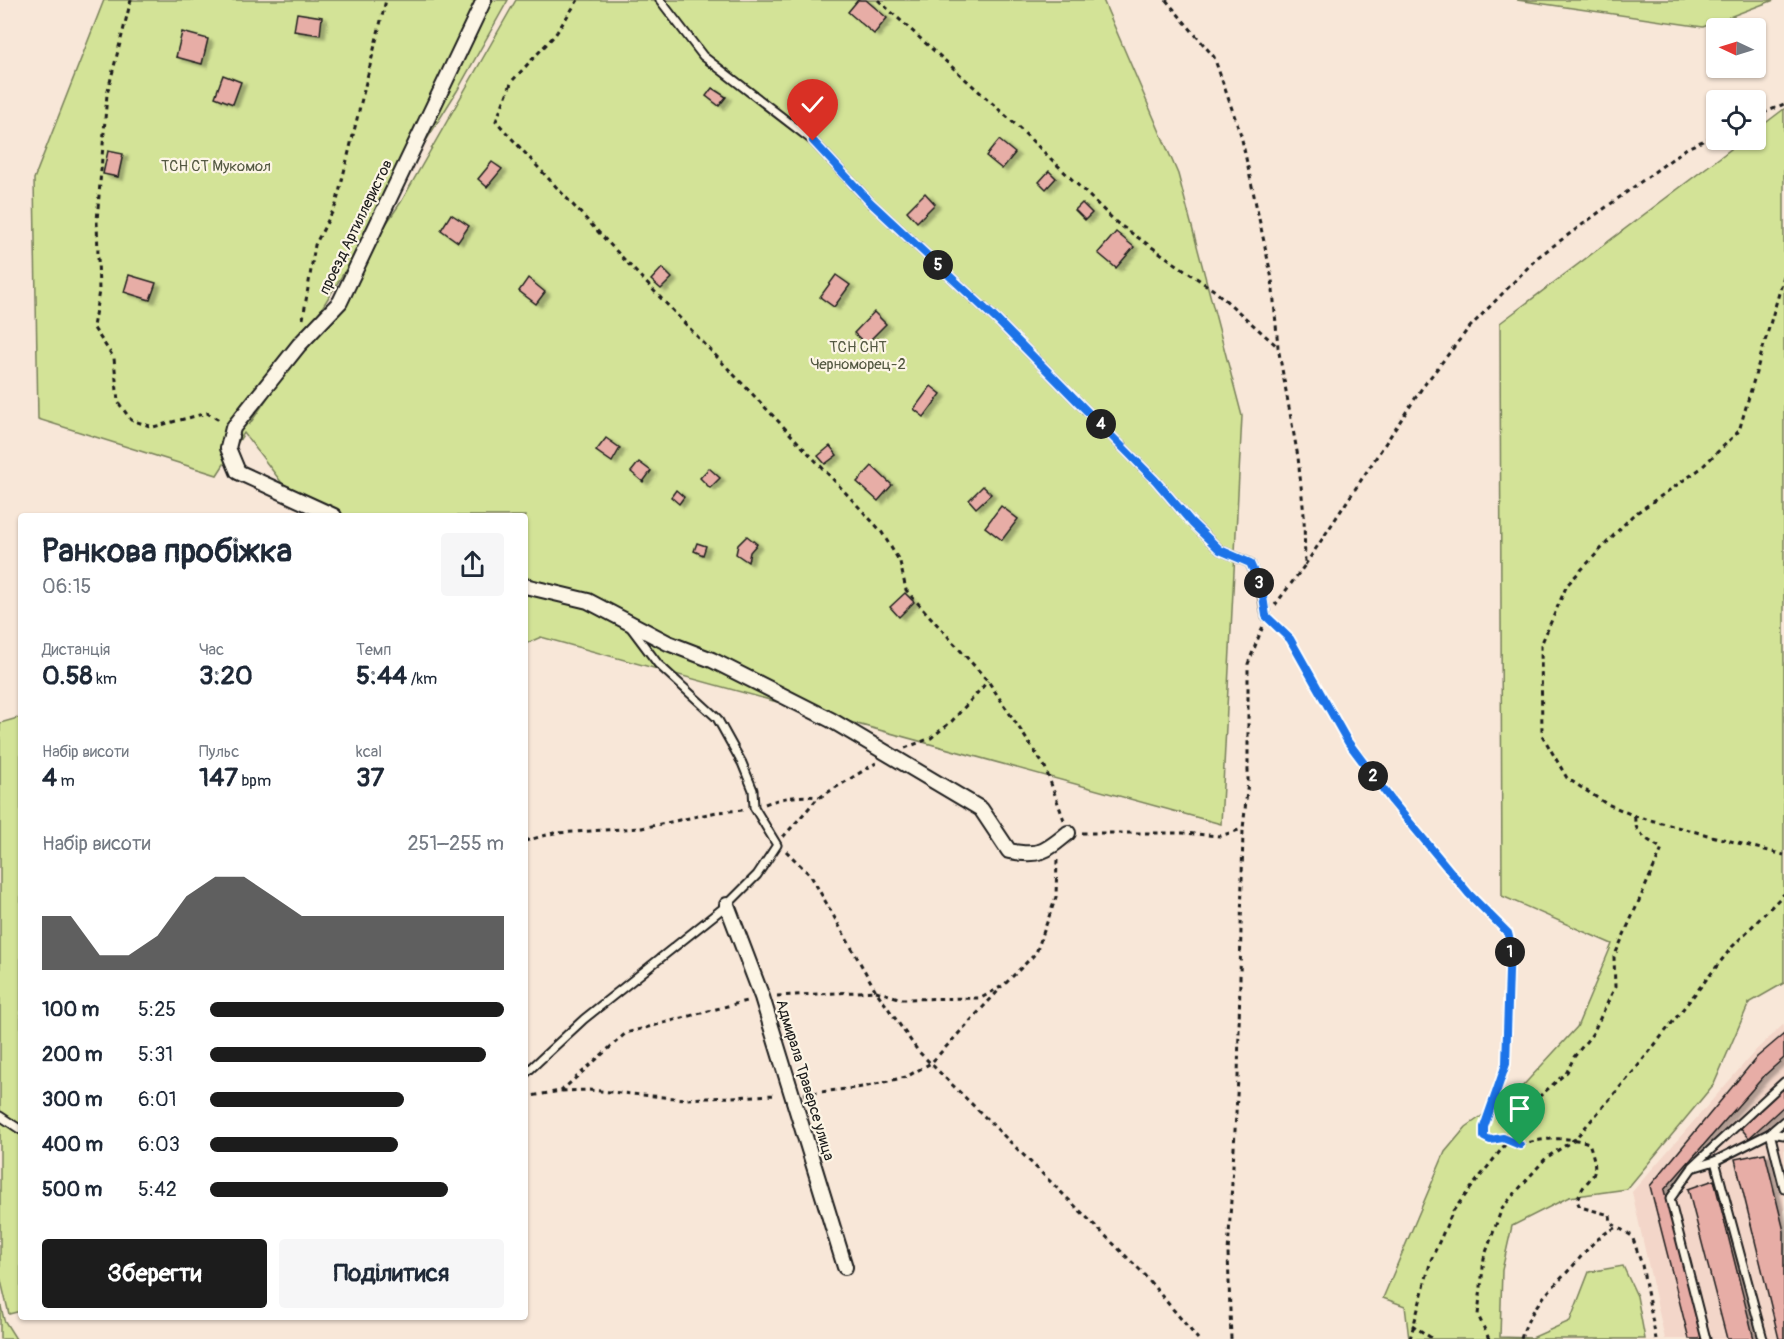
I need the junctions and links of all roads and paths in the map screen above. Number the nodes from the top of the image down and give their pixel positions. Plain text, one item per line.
1 (131, 0) edge
2 (386, 0) edge
3 (483, 0) edge
4 (578, 0) edge
5 (660, 0) edge
6 (878, 0) edge
7 (1166, 0) edge
8 (1784, 104) edge
9 (1766, 112) edge
10 (1706, 139) edge
11 (1784, 276) edge
12 (299, 345) junction
13 (1278, 347) junction
14 (233, 428) junction
15 (327, 513) edge
16 (1305, 565) junction
17 (528, 587) edge
18 (1266, 616) junction
19 (625, 620) junction
20 (988, 681) junction
21 (889, 755) junction
22 (821, 797) junction
23 (754, 809) junction
24 (1635, 816) junction
25 (1244, 829) junction
26 (1068, 833) junction
27 (528, 840) edge
28 (777, 845) junction
29 (1057, 855) dead end
30 (1784, 855) edge
31 (1784, 894) edge
32 (727, 905) junction
33 (876, 991) junction
34 (762, 997) junction
35 (528, 1071) edge
36 (1784, 1082) edge
37 (528, 1096) edge
38 (0, 1116) edge
39 (1784, 1121) edge
40 (18, 1128) edge
41 (1770, 1133) junction
42 (1784, 1135) edge
43 (1575, 1139) junction
44 (1508, 1141) junction
45 (1715, 1161) junction
46 (1692, 1168) junction
47 (1784, 1188) edge
48 (1615, 1228) junction
49 (845, 1267) dead end
50 (1412, 1324) junction
51 (1198, 1339) edge
52 (1231, 1339) edge
53 (1410, 1339) edge
54 (1433, 1339) edge
55 (1489, 1339) edge
56 (1521, 1339) edge
57 (1656, 1339) edge
58 (1706, 1339) edge
59 (1763, 1339) edge

1 - 14 path
2 - 12 path
3 - 12 street, проезд Артиллеристов
4 - 20 path
5 - 18 lane
6 - 13 path
7 - 13 path
8 - 9 path
10 - 16 path
11 - 24 path
12 - 14 street, проезд Артиллеристов
13 - 16 path
14 - 15 street, проезд Артиллеристов
16 - 18 path
17 - 19 street
18 - 25 path
18 - 44 path
19 - 21 street
19 - 23 lane
20 - 21 path
20 - 26 path
21 - 22 path
21 - 26 street
22 - 23 path
22 - 28 path
23 - 27 path
23 - 28 lane
24 - 30 path
24 - 44 path
25 - 26 path
25 - 52 path
28 - 32 lane
28 - 33 path
29 - 33 path
31 - 43 path
32 - 34 street, Адмирала Траверсе улица
32 - 35 lane
33 - 34 path
33 - 51 path
34 - 37 path
34 - 49 street, Адмирала Траверсе улица
36 - 46 lane
38 - 40 lane
39 - 41 lane
41 - 42 lane
41 - 45 lane
41 - 47 lane
43 - 44 path
43 - 48 path
43 - 55 path
44 - 50 path
45 - 46 lane
45 - 59 lane
46 - 58 lane
48 - 56 path
48 - 57 path
50 - 53 path
50 - 54 path

